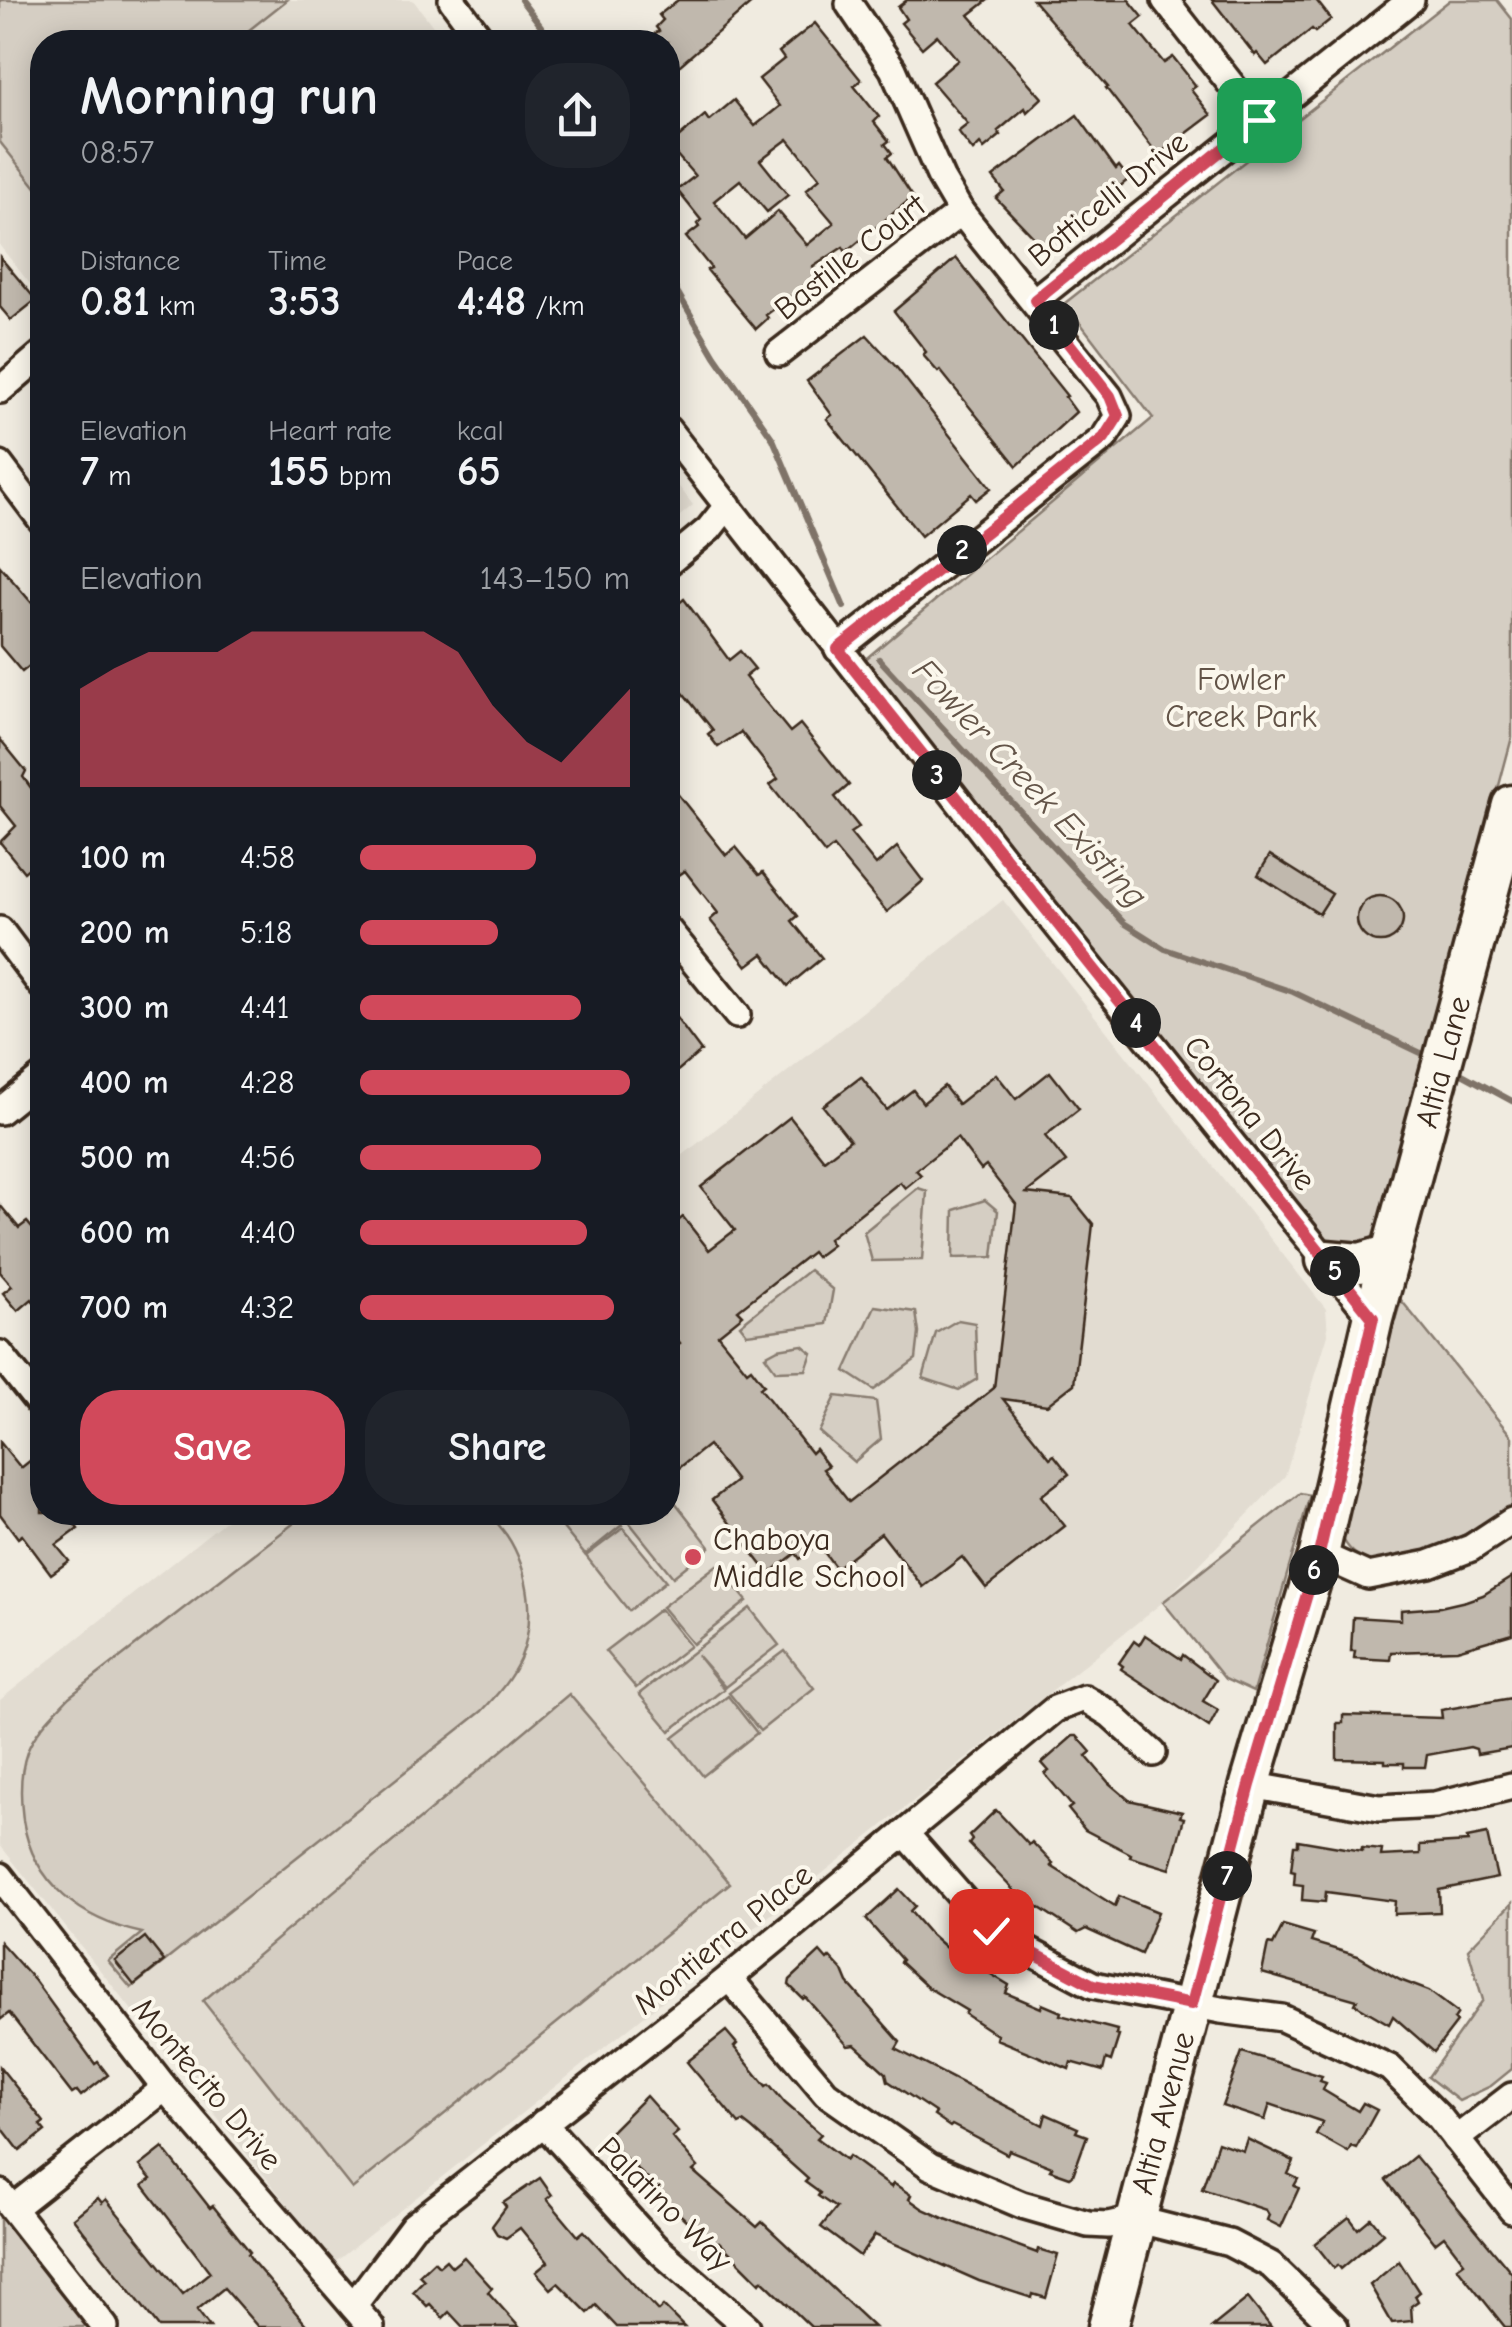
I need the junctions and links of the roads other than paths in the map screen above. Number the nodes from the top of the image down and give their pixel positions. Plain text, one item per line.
1 (452, 0) edge
2 (1165, 0) edge
3 (1411, 0) edge
4 (848, 4) dead end
5 (473, 30) edge
6 (1259, 120) junction
7 (962, 212) junction
8 (1035, 300) junction
9 (778, 353) dead end
10 (30, 364) edge
11 (0, 390) edge
12 (680, 445) edge
13 (0, 465) edge
14 (30, 505) edge
15 (728, 505) junction
16 (680, 553) edge
17 (838, 649) junction
18 (1512, 805) edge
19 (0, 930) edge
20 (680, 945) edge
21 (30, 970) edge
22 (736, 1015) dead end
23 (30, 1086) edge
24 (0, 1110) edge
25 (1390, 1254) junction
26 (1326, 1260) junction
27 (1373, 1318) junction
28 (0, 1354) edge
29 (30, 1392) edge
30 (1512, 1521) edge
31 (1319, 1554) junction
32 (1153, 1753) dead end
33 (1250, 1785) junction
34 (1512, 1786) edge
35 (905, 1833) junction
36 (0, 1876) edge
37 (729, 1978) junction
38 (1192, 2004) junction
39 (165, 2088) junction
40 (1512, 2096) edge
41 (542, 2123) junction
42 (1456, 2139) junction
43 (6, 2200) edge
44 (1512, 2210) edge
45 (1135, 2219) junction
46 (353, 2306) junction
47 (106, 2327) edge
48 (371, 2327) edge
49 (747, 2327) edge
50 (1108, 2327) edge
51 (1335, 2327) edge

1 - 5 street
2 - 6 street
3 - 6 street, Botticelli Drive
4 - 7 street
6 - 8 street, Botticelli Drive
7 - 8 street
7 - 9 street, Bastille Court
8 - 17 street
10 - 11 street
12 - 15 street, Cortona Drive
13 - 14 street
15 - 16 street
15 - 17 street, Cortona Drive
17 - 26 street, Cortona Drive
18 - 25 street, Altia Lane
19 - 21 street
20 - 22 street
23 - 24 street
25 - 26 street
25 - 27 street, Altia Lane
26 - 27 street, Cortona Drive
27 - 31 street, Altia Avenue
28 - 29 street
30 - 31 street
31 - 33 street, Altia Avenue
32 - 35 street, Montierra Place
33 - 34 street
33 - 38 street, Altia Avenue
35 - 37 street, Montierra Place
35 - 38 street
36 - 39 street, Montecito Drive
37 - 41 street, Montierra Place
37 - 45 street
38 - 42 street
38 - 45 street, Altia Avenue
39 - 43 street
39 - 46 street, Montecito Drive
40 - 42 street
41 - 46 street, Montierra Place
41 - 49 street, Palatino Way
42 - 44 street
43 - 47 street
45 - 50 street, Altia Avenue
45 - 51 street
46 - 48 street, Montecito Drive

